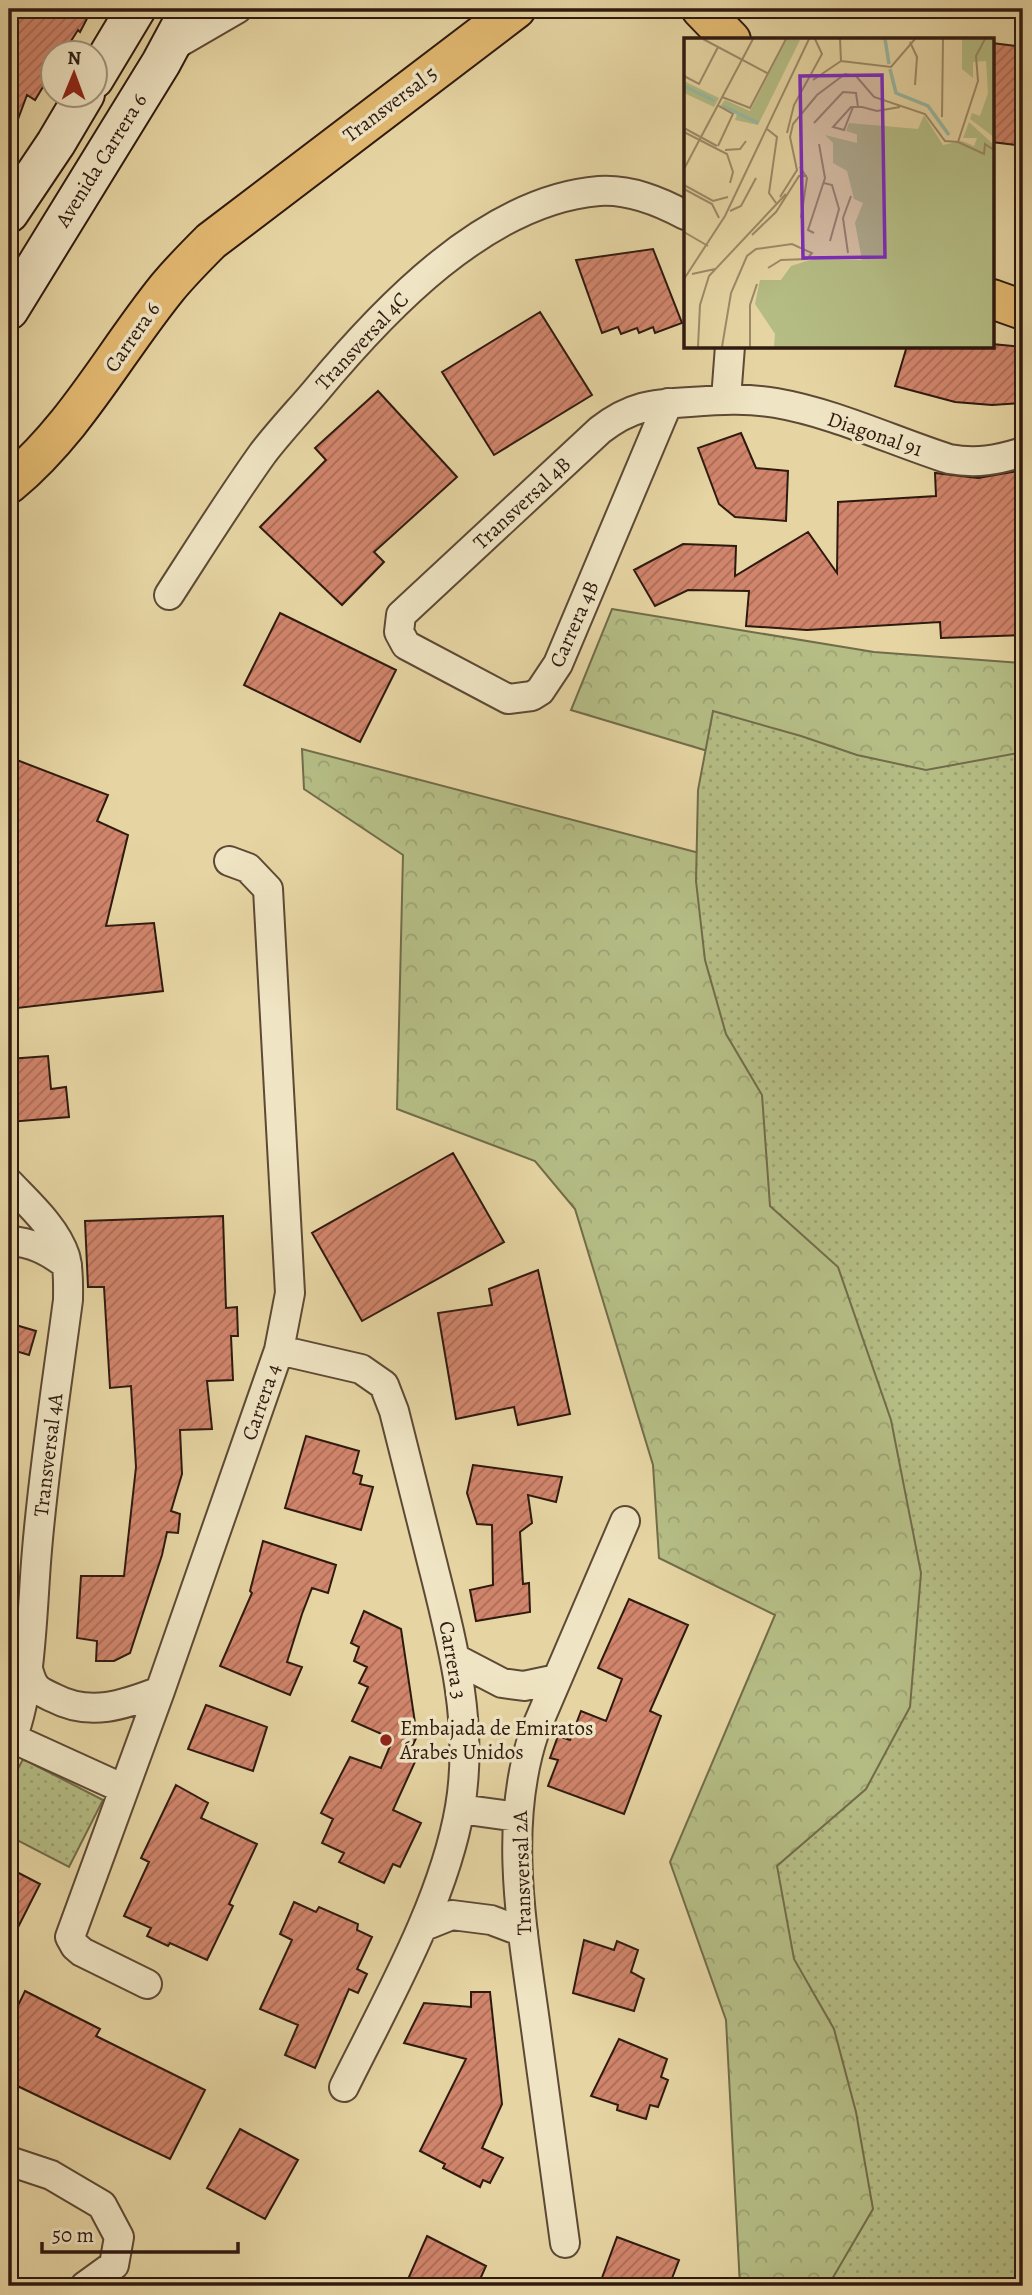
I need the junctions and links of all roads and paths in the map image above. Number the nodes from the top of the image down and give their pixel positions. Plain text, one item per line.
1 (136, 9) edge
2 (190, 9) edge
3 (237, 9) edge
4 (516, 9) edge
5 (701, 9) edge
6 (729, 38) edge
7 (168, 49) junction
8 (108, 56) edge
9 (77, 108) edge
10 (264, 198) joint
11 (9, 213) edge
12 (684, 215) edge
13 (993, 299) edge
14 (9, 310) edge
15 (1023, 310) edge
16 (730, 348) edge
17 (726, 400) junction
18 (668, 403) junction
19 (1023, 452) edge
20 (9, 484) edge
21 (169, 595) dead end
22 (399, 632) joint
23 (229, 861) dead end
24 (9, 1183) edge
25 (9, 1241) edge
26 (67, 1265) junction
27 (279, 1350) junction
28 (625, 1521) dead end
29 (456, 1658) junction
30 (27, 1666) junction
31 (557, 1679) junction
32 (160, 1691) junction
33 (10, 1742) edge
34 (124, 1789) junction
35 (460, 1809) junction
36 (519, 1817) junction
37 (422, 1927) junction
38 (523, 1932) junction
39 (147, 1984) dead end
40 (344, 2087) dead end
41 (9, 2161) edge
42 (565, 2243) dead end
43 (85, 2286) edge

1 - 8 main road
2 - 7 main road, Avenida Carrera 6
3 - 7 street
4 - 10 main road, Transversal 5
5 - 6 main road
7 - 14 main road, Avenida Carrera 6
9 - 11 main road
10 - 20 main road, Carrera 6
12 - 21 street, Transversal 4C
13 - 15 main road
16 - 17 street
17 - 18 street, Diagonal 91
17 - 19 street, Diagonal 91
18 - 22 street, Transversal 4B
18 - 22 street, Carrera 4B
23 - 27 street, Carrera 4
24 - 26 street, Transversal 4A
25 - 26 street
26 - 30 street, Transversal 4A
27 - 29 street, Carrera 3
27 - 32 street, Carrera 4
28 - 31 street, Transversal 2A
29 - 31 street
29 - 35 street, Carrera 3
30 - 32 street
30 - 33 street, Transversal 4A
31 - 36 street, Transversal 2A
32 - 34 street, Carrera 4
33 - 34 street
34 - 39 street, Carrera 4
35 - 36 street
35 - 37 street, Carrera 3
36 - 38 street, Transversal 2A
37 - 38 street
37 - 40 street, Carrera 3
38 - 42 street, Transversal 2A
41 - 43 street

